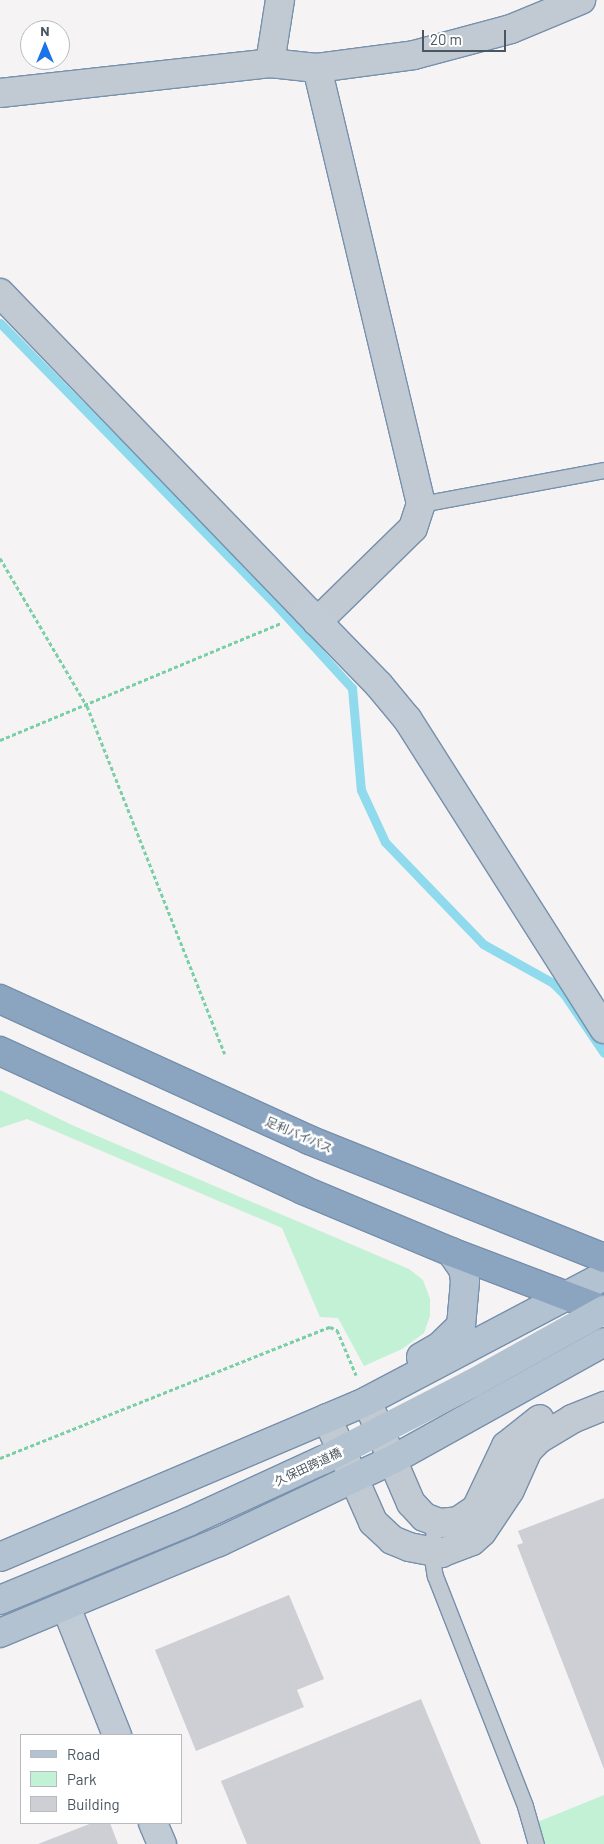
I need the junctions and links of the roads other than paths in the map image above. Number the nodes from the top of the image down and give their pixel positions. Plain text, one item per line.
1 (280, 0) edge
2 (581, 0) edge
3 (270, 63) junction
4 (317, 68) junction
5 (0, 93) edge
6 (0, 293) edge
7 (604, 470) edge
8 (421, 504) junction
9 (312, 617) junction
10 (0, 999) edge
11 (600, 1019) edge
12 (0, 1051) edge
13 (451, 1252) junction
14 (604, 1258) edge
15 (604, 1276) edge
16 (570, 1295) junction
17 (604, 1310) edge
18 (604, 1342) edge
19 (604, 1389) edge
20 (367, 1401) junction
21 (604, 1406) edge
22 (327, 1418) junction
23 (394, 1459) junction
24 (353, 1478) junction
25 (435, 1521) junction
26 (431, 1552) junction
27 (0, 1557) edge
28 (0, 1600) edge
29 (66, 1607) junction
30 (0, 1633) edge
31 (117, 1734) edge
32 (153, 1824) edge
33 (162, 1844) edge
34 (536, 1844) edge

1 - 3 street
2 - 4 street
3 - 4 street
3 - 5 street
4 - 8 street
6 - 9 street
7 - 8 lane
8 - 9 street
9 - 11 street
10 - 14 highway, 足利バイパス
12 - 13 highway
13 - 16 highway
13 - 20 main road
15 - 16 main road
16 - 17 highway
16 - 20 main road
17 - 28 main road, 久保田跨道橋, bridge
18 - 23 main road
19 - 25 street
20 - 22 main road
20 - 23 street
21 - 26 street
22 - 24 street
22 - 27 main road
23 - 24 main road
23 - 25 street
24 - 26 street
24 - 29 main road
25 - 26 lane
26 - 34 lane
29 - 30 main road
29 - 31 street
32 - 33 street

